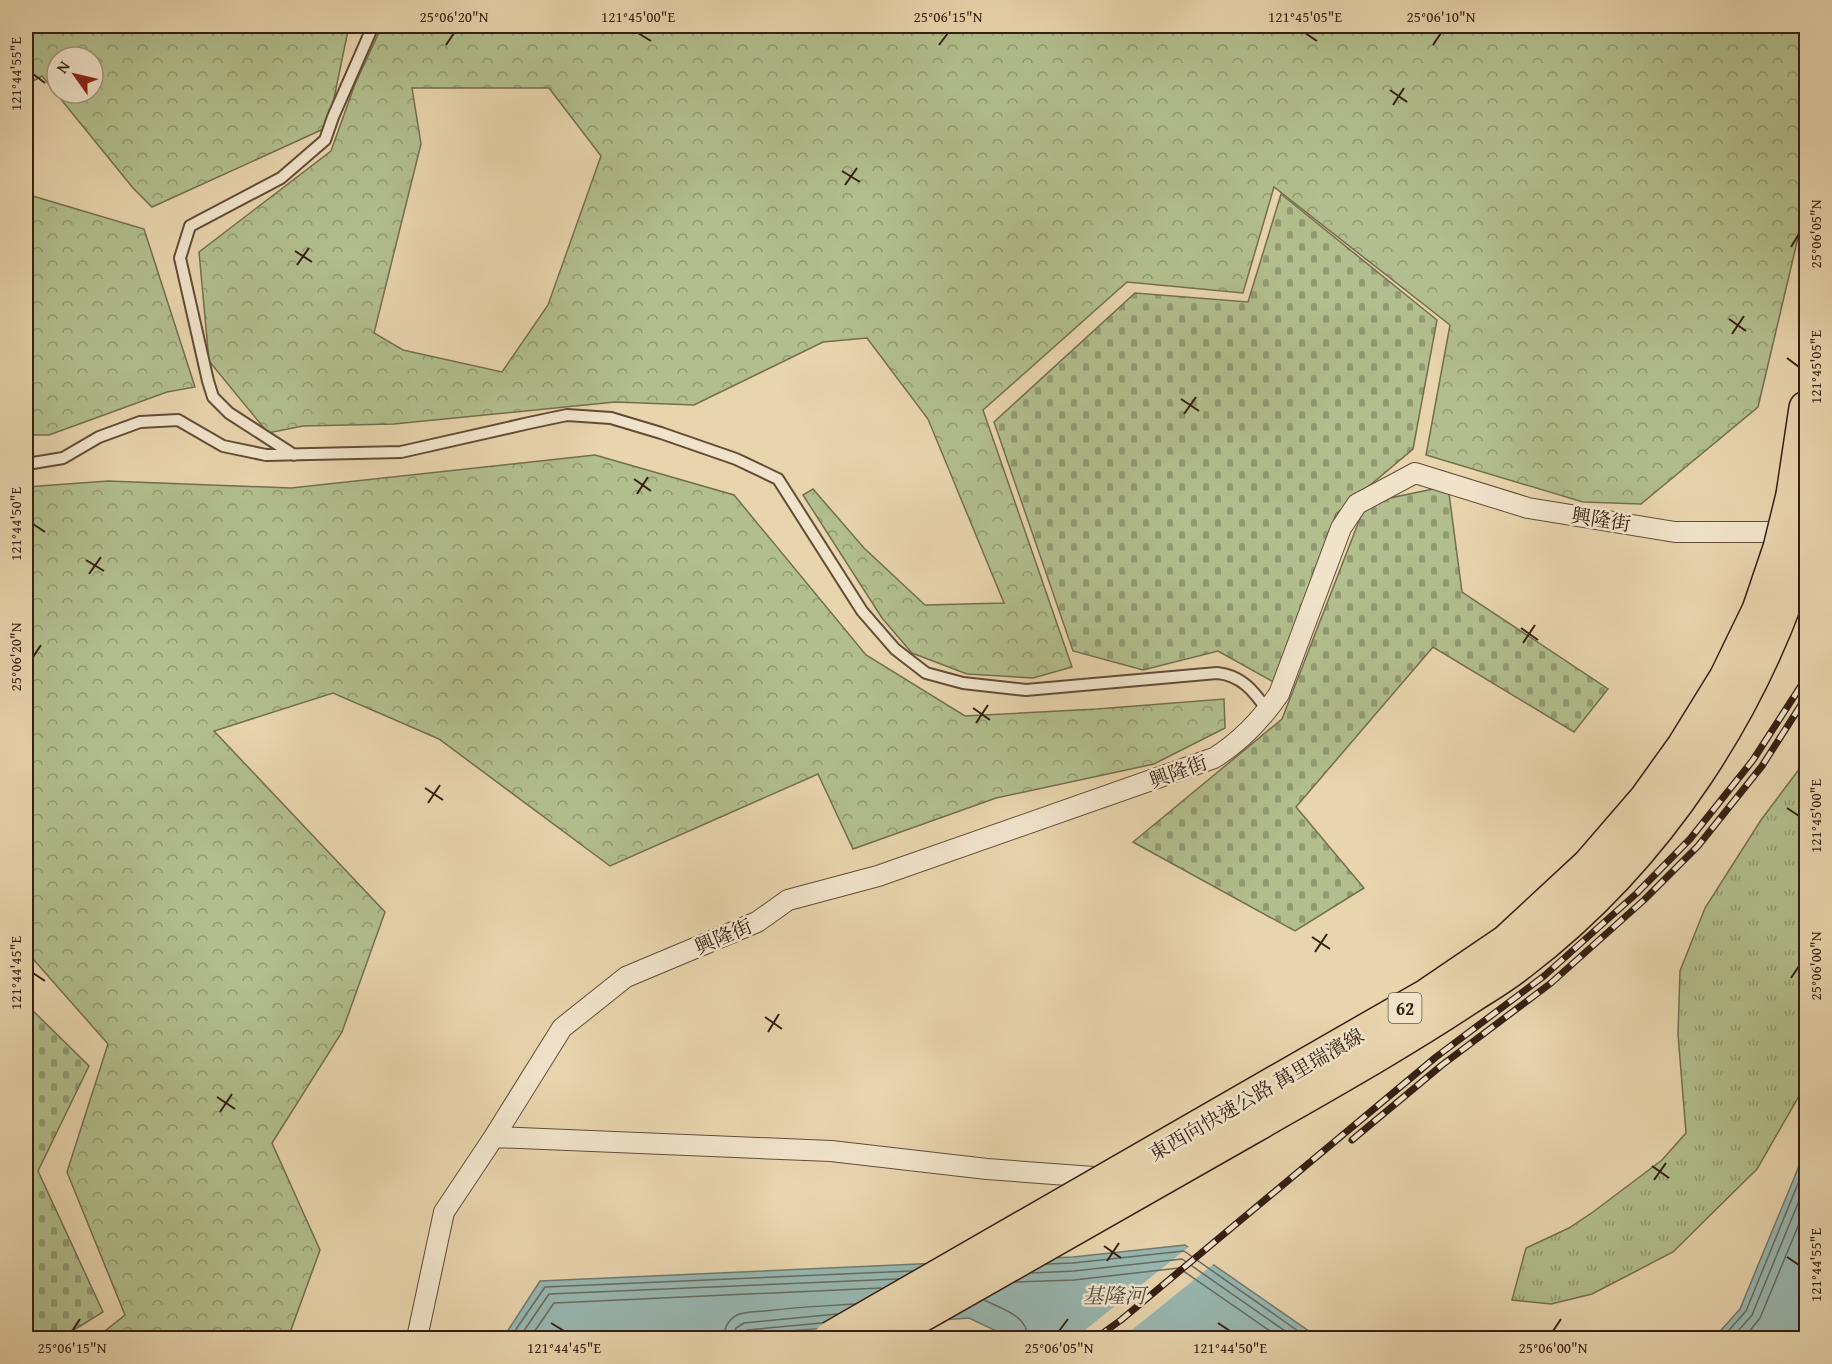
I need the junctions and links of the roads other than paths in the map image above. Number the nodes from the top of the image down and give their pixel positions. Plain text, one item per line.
1 (373, 26) edge
2 (1806, 408) edge
3 (295, 455) junction
4 (26, 460) edge
5 (1806, 531) edge
6 (1806, 540) edge
7 (1806, 559) edge
8 (1268, 710) junction
9 (494, 1137) junction
10 (417, 1338) edge
11 (831, 1338) edge
12 (881, 1338) edge

1 - 3 lane
2 - 11 highway, 東西向快速公路 萬里瑞濱線 / 62, bridge
3 - 4 lane
3 - 8 lane
5 - 8 street, 興隆街
6 - 12 highway, 東西向快速公路 萬里瑞濱線 / 62, bridge
7 - 9 street
8 - 9 street, 興隆街
9 - 10 street, 興隆街

